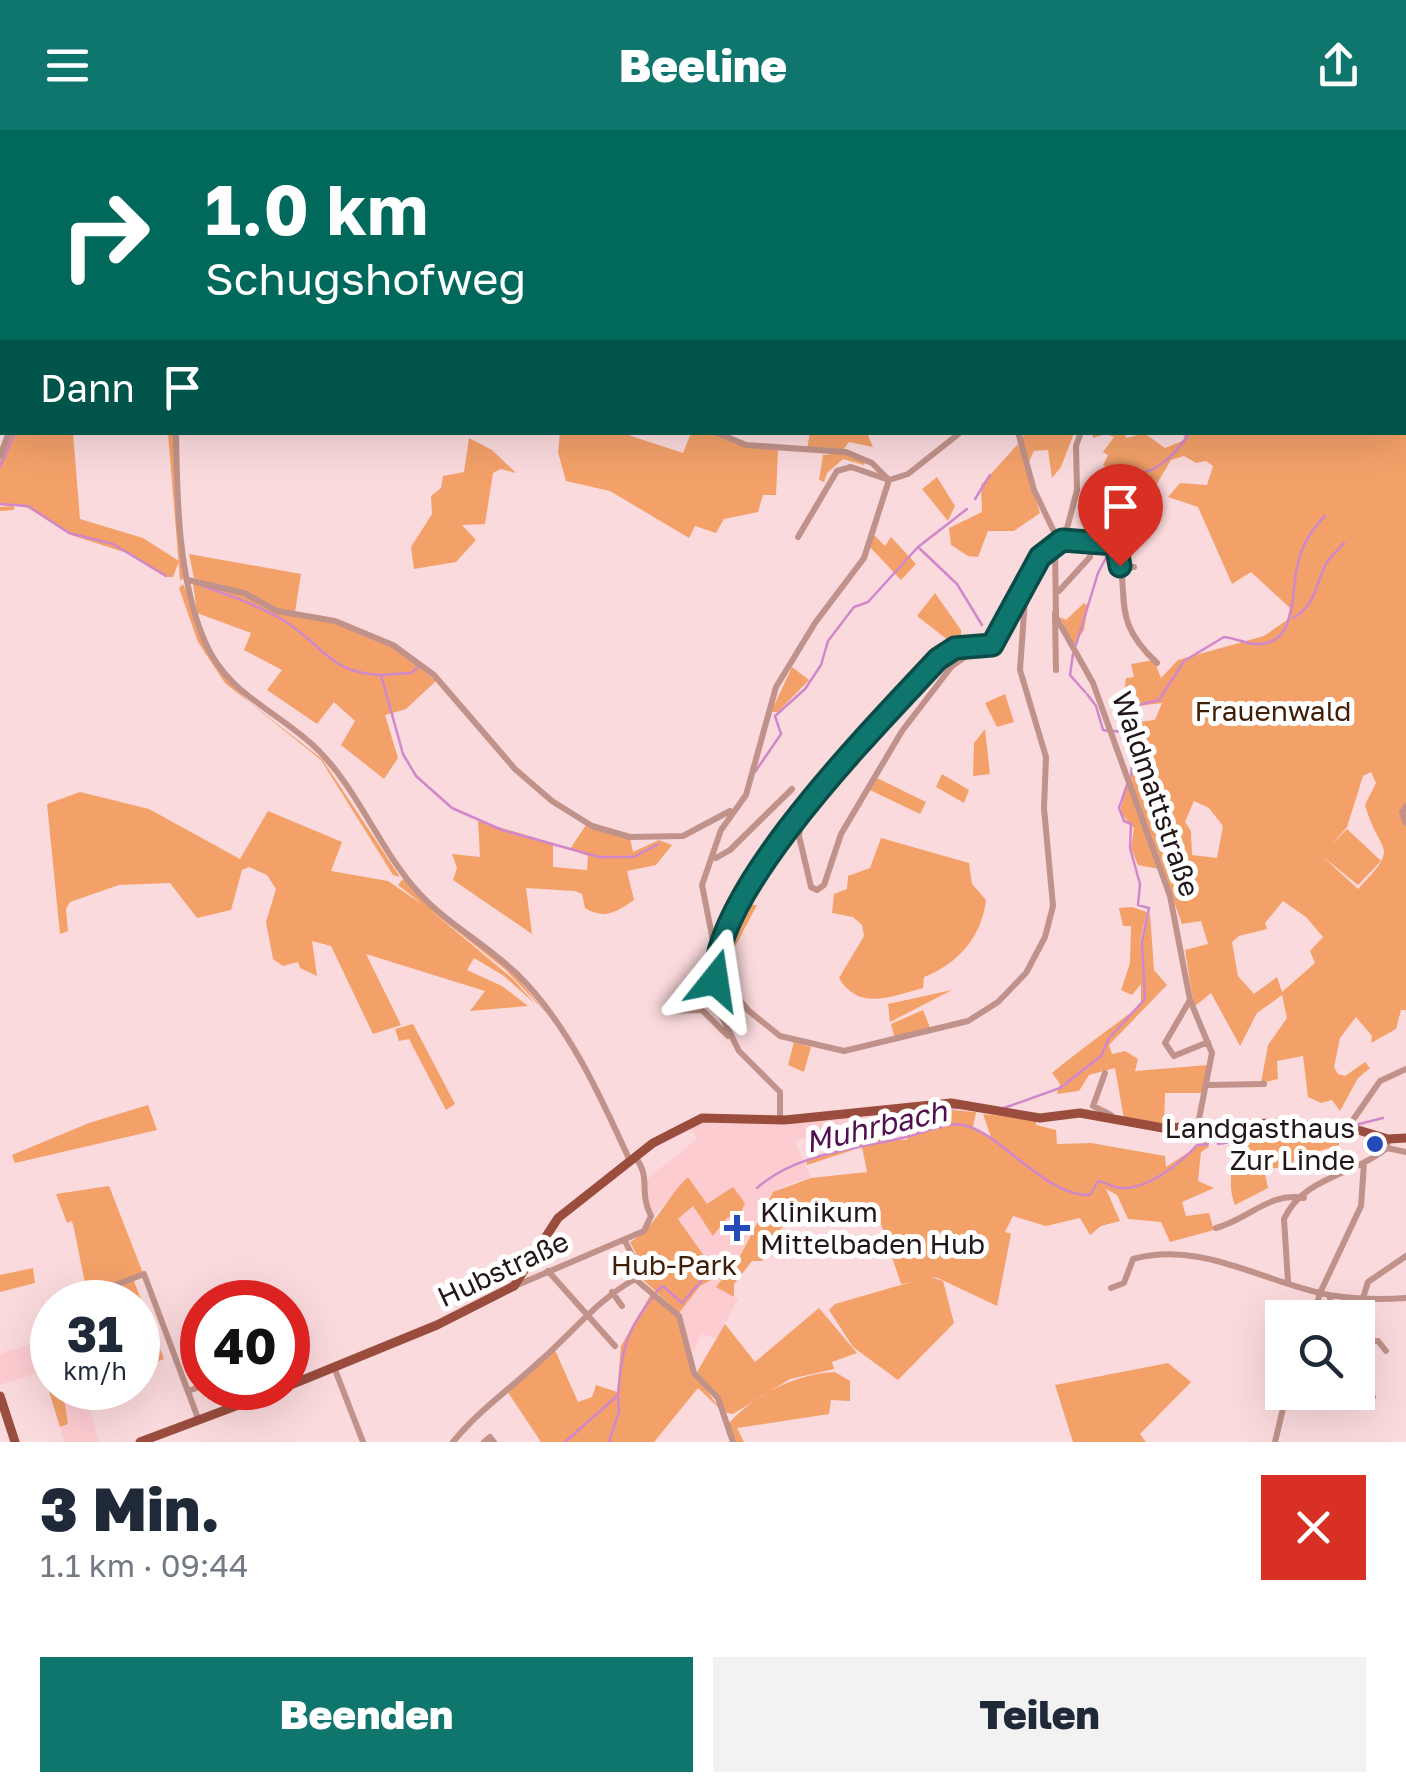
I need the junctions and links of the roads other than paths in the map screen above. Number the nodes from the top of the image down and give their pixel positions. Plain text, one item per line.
1 (176, 435) edge
2 (722, 435) edge
3 (957, 435) edge
4 (1019, 435) edge
5 (1081, 435) edge
6 (888, 480) junction
7 (826, 486) junction
8 (836, 494) dead end
9 (798, 537) dead end
10 (1059, 542) junction
11 (1092, 545) junction
12 (1120, 566) junction
13 (1134, 566) dead end
14 (188, 580) junction
15 (1026, 585) junction
16 (1058, 592) junction
17 (1055, 612) junction
18 (976, 649) junction
19 (1157, 663) dead end
20 (1056, 670) dead end
21 (792, 789) dead end
22 (1406, 806) edge
23 (730, 811) junction
24 (802, 812) junction
25 (1406, 823) edge
26 (714, 859) junction
27 (716, 956) junction
28 (715, 980) junction
29 (1190, 1000) junction
30 (666, 1011) dead end
31 (723, 1028) junction
32 (1208, 1042) junction
33 (1406, 1069) edge
34 (1104, 1074) dead end
35 (1264, 1084) dead end
36 (1208, 1085) junction
37 (1114, 1119) junction
38 (780, 1120) junction
39 (1198, 1124) junction
40 (1348, 1127) junction
41 (1406, 1138) edge
42 (1387, 1144) junction
43 (1406, 1152) edge
44 (632, 1159) junction
45 (1364, 1163) junction
46 (1304, 1198) junction
47 (1216, 1228) dead end
48 (626, 1241) junction
49 (1406, 1256) edge
50 (548, 1271) junction
51 (635, 1279) junction
52 (1288, 1282) junction
53 (514, 1286) junction
54 (1111, 1288) dead end
55 (612, 1292) junction
56 (1320, 1292) junction
57 (1330, 1295) junction
58 (1362, 1298) junction
59 (1406, 1298) edge
60 (1318, 1300) edge
61 (1330, 1300) edge
62 (622, 1306) dead end
63 (584, 1315) junction
64 (160, 1317) edge
65 (1375, 1341) edge
66 (603, 1351) dead end
67 (1386, 1352) dead end
68 (334, 1367) junction
69 (180, 1370) edge
70 (310, 1377) edge
71 (0, 1396) edge
72 (195, 1410) edge
73 (229, 1410) edge
74 (1283, 1410) edge
75 (199, 1422) junction
76 (15, 1442) edge
77 (140, 1442) edge
78 (363, 1442) edge
79 (453, 1442) edge
80 (484, 1442) edge
81 (494, 1442) edge
82 (733, 1442) edge
83 (1275, 1442) edge

1 - 14 street
2 - 6 street
3 - 6 street
4 - 10 street
5 - 10 street
6 - 7 street
6 - 23 street
7 - 8 street
7 - 9 street
10 - 11 street
10 - 15 street
10 - 16 street
11 - 12 street
11 - 16 street
12 - 13 street
12 - 19 street
14 - 23 street
14 - 44 street
15 - 18 street
15 - 28 street
16 - 17 street
17 - 20 street
17 - 29 street, Waldmattstraße
18 - 24 street
18 - 24 street
21 - 26 street
22 - 25 street
23 - 26 street
24 - 27 street
26 - 27 street
27 - 28 street
28 - 31 street
29 - 32 street, Waldmattstraße
29 - 32 street
30 - 31 street
31 - 38 street
32 - 36 street, Waldmattstraße
33 - 40 street
34 - 37 street
35 - 36 street
36 - 39 street, Waldmattstraße
37 - 38 main road
37 - 39 main road
38 - 44 main road
39 - 40 main road
40 - 42 main road
41 - 42 main road
42 - 43 street
42 - 45 street
44 - 48 street
44 - 53 main road
45 - 46 street
45 - 56 street
46 - 47 street
46 - 52 street
48 - 50 street, Hubstraße
48 - 51 street
49 - 58 street
50 - 53 street, Hubstraße
50 - 63 street
51 - 55 street
51 - 82 street
52 - 54 street
52 - 56 street
53 - 68 main road, Hubstraße
55 - 62 street
55 - 63 street
56 - 57 street
56 - 60 street
57 - 58 street
57 - 61 street
58 - 59 street
63 - 66 street
63 - 79 street
64 - 69 street
65 - 67 street
68 - 70 main road, Hubstraße
68 - 78 street
71 - 76 main road
72 - 75 street
73 - 75 main road, Hubstraße
74 - 83 street
75 - 77 main road, Hubstraße
80 - 81 street

